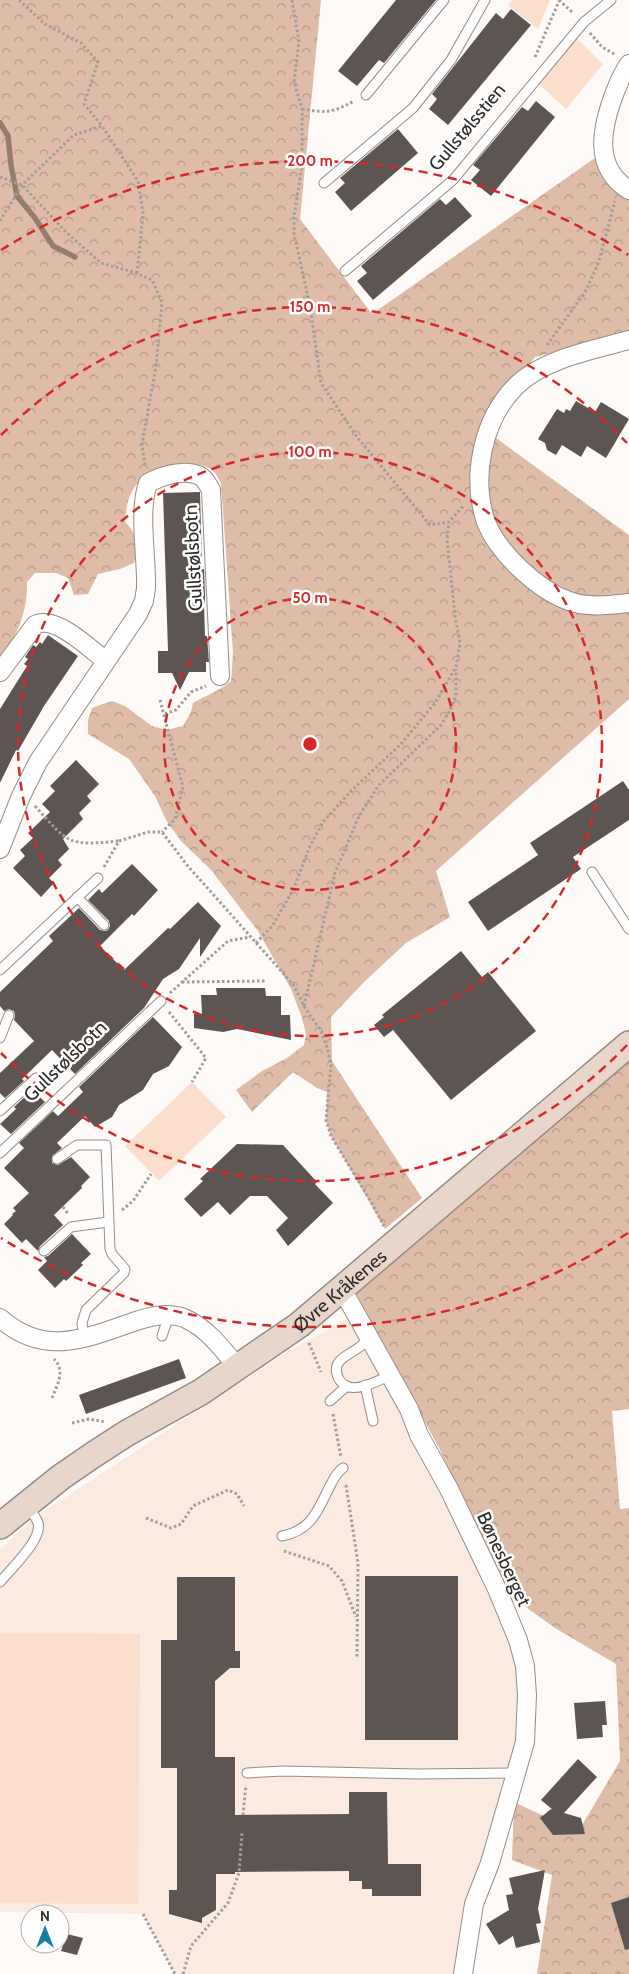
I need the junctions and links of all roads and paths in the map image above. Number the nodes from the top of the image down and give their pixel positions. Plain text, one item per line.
1 (19, 0) edge
2 (292, 0) edge
3 (444, 0) edge
4 (485, 0) edge
5 (559, 0) edge
6 (611, 0) edge
7 (577, 19) dead end
8 (602, 46) dead end
9 (624, 60) edge
10 (529, 86) junction
11 (366, 95) joint
12 (302, 109) junction
13 (102, 126) junction
14 (0, 177) edge
15 (324, 183) dead end
16 (22, 185) junction
17 (624, 187) edge
18 (0, 221) edge
19 (345, 271) dead end
20 (137, 274) junction
21 (629, 340) edge
22 (541, 369) junction
23 (148, 483) junction
24 (479, 488) junction
25 (449, 522) junction
26 (629, 603) edge
27 (106, 661) junction
28 (456, 667) junction
29 (0, 672) edge
30 (220, 676) dead end
31 (199, 688) dead end
32 (160, 700) dead end
33 (165, 714) junction
34 (32, 802) dead end
35 (162, 832) junction
36 (119, 841) junction
37 (0, 849) edge
38 (592, 872) dead end
39 (98, 878) joint
40 (77, 897) junction
41 (104, 925) dead end
42 (629, 929) edge
43 (250, 937) junction
44 (256, 944) junction
45 (0, 970) edge
46 (266, 981) dead end
47 (182, 982) junction
48 (161, 1001) junction
49 (304, 1006) junction
50 (9, 1015) dead end
51 (0, 1038) edge
52 (629, 1044) edge
53 (36, 1078) dead end
54 (192, 1082) dead end
55 (0, 1111) edge
56 (0, 1153) edge
57 (57, 1159) dead end
58 (151, 1174) dead end
59 (108, 1222) junction
60 (385, 1229) dead end
61 (44, 1250) dead end
62 (342, 1288) junction
63 (169, 1314) junction
64 (0, 1318) edge
65 (368, 1334) junction
66 (162, 1336) dead end
67 (84, 1339) junction
68 (237, 1367) junction
69 (391, 1375) junction
70 (365, 1385) junction
71 (347, 1386) junction
72 (330, 1401) dead end
73 (373, 1421) dead end
74 (108, 1422) dead end
75 (72, 1423) dead end
76 (343, 1468) dead end
77 (25, 1504) junction
78 (244, 1506) dead end
79 (146, 1518) dead end
80 (0, 1526) edge
81 (282, 1536) dead end
82 (284, 1551) dead end
83 (0, 1582) edge
84 (358, 1620) dead end
85 (247, 1773) joint
86 (517, 1773) junction
87 (243, 1815) dead end
88 (242, 1833) dead end
89 (143, 1914) dead end
90 (174, 1974) edge
91 (183, 1974) edge
92 (463, 1974) edge

1 - 13 path
2 - 12 path
3 - 11 lane
4 - 15 lane
5 - 7 path
5 - 10 path
6 - 10 lane, Gullstølsstien
8 - 9 path
9 - 17 street
10 - 19 lane, Gullstølsstien
11 - 12 path
12 - 25 path
13 - 16 path
13 - 20 path
14 - 16 path
16 - 18 path
16 - 20 path
17 - 22 path
20 - 23 path
21 - 22 street
22 - 24 street
23 - 27 street
23 - 30 street, Gullstølsbotn
24 - 25 path
24 - 26 street
25 - 28 path
27 - 29 street
27 - 37 street
28 - 44 path
28 - 49 path
31 - 33 path
32 - 33 path
33 - 35 path
34 - 36 path
35 - 36 path
35 - 43 path
36 - 39 path
38 - 42 lane
39 - 40 lane
40 - 41 lane
40 - 45 lane
43 - 44 path
43 - 47 path
44 - 49 path
46 - 47 path
47 - 48 path
48 - 54 path
48 - 56 lane, Gullstølsbotn
49 - 60 path
50 - 51 lane
52 - 62 main road, Øvre Kråkenes
53 - 55 lane
57 - 59 lane
58 - 59 path
59 - 61 lane
59 - 67 lane
62 - 65 street, Bønesberget
62 - 68 main road, Øvre Kråkenes
63 - 66 lane
63 - 67 street
63 - 68 street
64 - 67 street
65 - 69 street, Bønesberget
65 - 71 lane
68 - 77 main road, Øvre Kråkenes
69 - 70 lane
69 - 86 street, Bønesberget
70 - 71 lane
70 - 73 lane
71 - 72 lane
74 - 75 path
76 - 81 lane
77 - 80 main road, Øvre Kråkenes
77 - 83 lane
78 - 79 path
82 - 84 path
85 - 86 lane
85 - 87 path
86 - 92 street, Bønesberget
88 - 91 path
89 - 90 path

